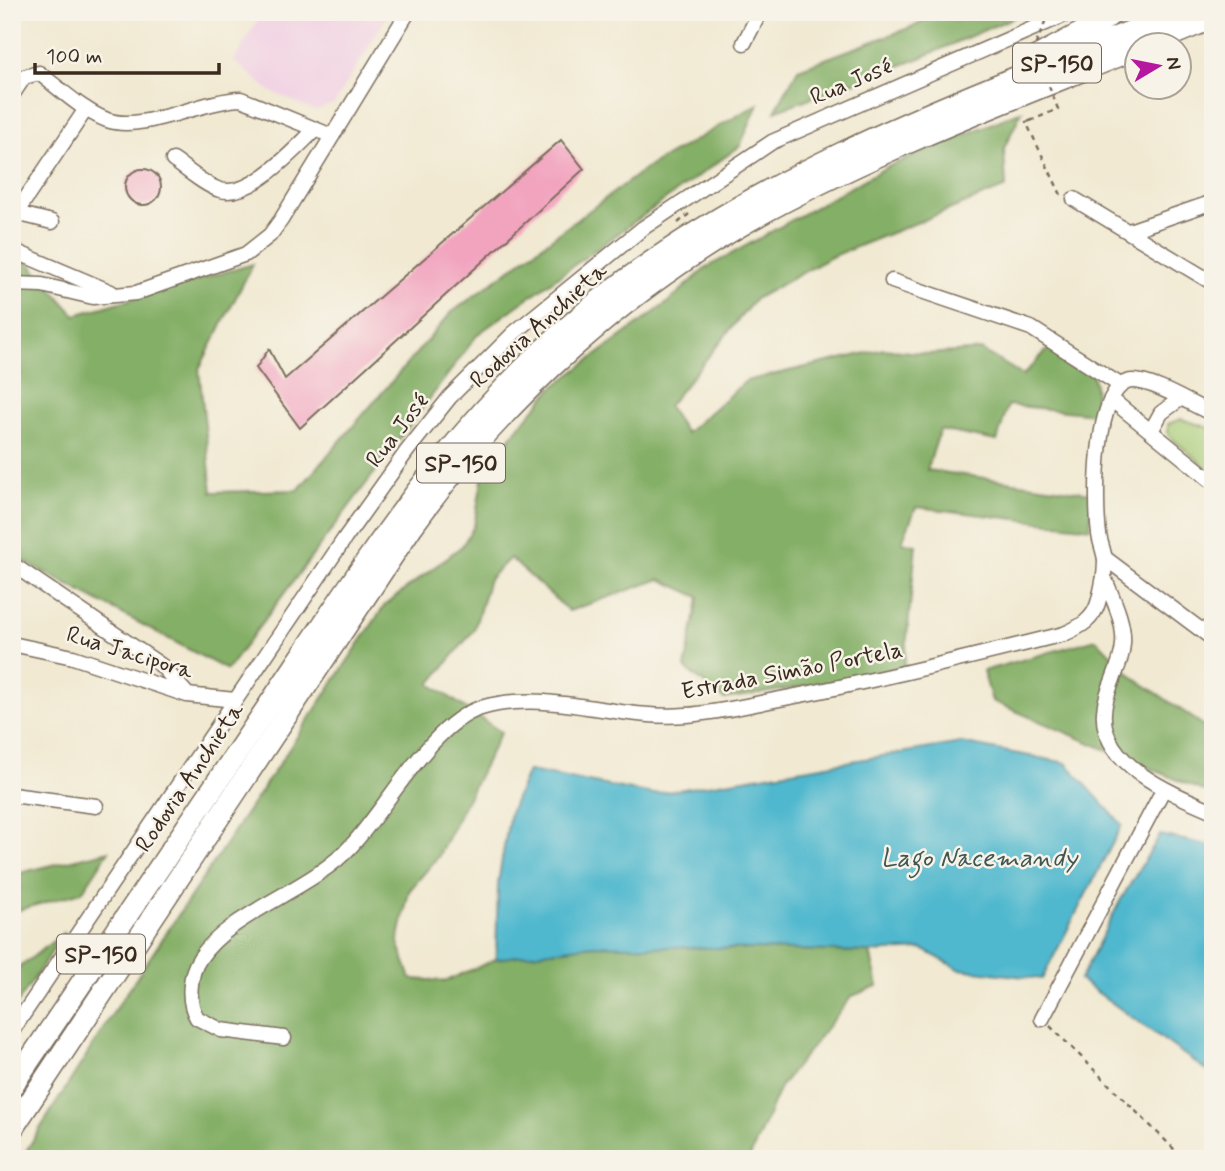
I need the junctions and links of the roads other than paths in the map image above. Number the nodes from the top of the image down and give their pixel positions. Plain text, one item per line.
1 (408, 12) edge
2 (760, 12) edge
3 (1071, 12) edge
4 (1127, 12) edge
5 (1179, 12) edge
6 (1106, 18) edge
7 (1213, 18) edge
8 (1179, 32) edge
9 (744, 43) dead end
10 (1124, 54) edge
11 (12, 95) edge
12 (86, 109) junction
13 (934, 113) junction
14 (315, 130) junction
15 (332, 136) junction
16 (173, 160) dead end
17 (1074, 199) road end
18 (1213, 201) edge
19 (14, 212) edge
20 (52, 222) dead end
21 (1129, 231) junction
22 (12, 250) edge
23 (891, 281) dead end
24 (1213, 283) edge
25 (12, 284) edge
26 (126, 295) junction
27 (1120, 385) junction
28 (1111, 399) junction
29 (1180, 399) junction
30 (1213, 414) edge
31 (1151, 431) junction
32 (1213, 482) edge
33 (1105, 558) junction
34 (12, 564) edge
35 (1104, 577) junction
36 (1213, 639) edge
37 (12, 644) edge
38 (187, 695) junction
39 (236, 700) junction
40 (1163, 790) junction
41 (12, 795) edge
42 (96, 806) dead end
43 (1213, 811) edge
44 (1042, 1019) road end
45 (12, 1031) edge
46 (284, 1038) dead end
47 (12, 1086) edge
48 (12, 1129) edge

1 - 15 street
2 - 9 street
3 - 39 street, Rua José
4 - 6 street
5 - 13 highway, Rodovia Anchieta / SP-150
6 - 13 highway
7 - 8 highway
10 - 48 highway, Rodovia Anchieta / SP-150
11 - 12 street
12 - 14 street
12 - 19 street
13 - 47 highway, Rodovia Anchieta / SP-150
14 - 15 street
14 - 16 street
15 - 26 street
17 - 21 street
18 - 21 street
19 - 20 street
21 - 24 street
22 - 26 street
23 - 27 street
25 - 26 street
27 - 28 street, Estrada Simão Portela
27 - 29 street
28 - 31 street
28 - 33 street, Estrada Simão Portela
29 - 30 street
29 - 31 street
31 - 32 street
33 - 35 street, Estrada Simão Portela
33 - 36 street
34 - 38 street
35 - 40 street
35 - 46 street, Estrada Simão Portela
37 - 38 street, Rua Jacipora
38 - 39 street, Rua Jacipora
39 - 45 street, Rua José
40 - 43 street
40 - 44 street
41 - 42 street

